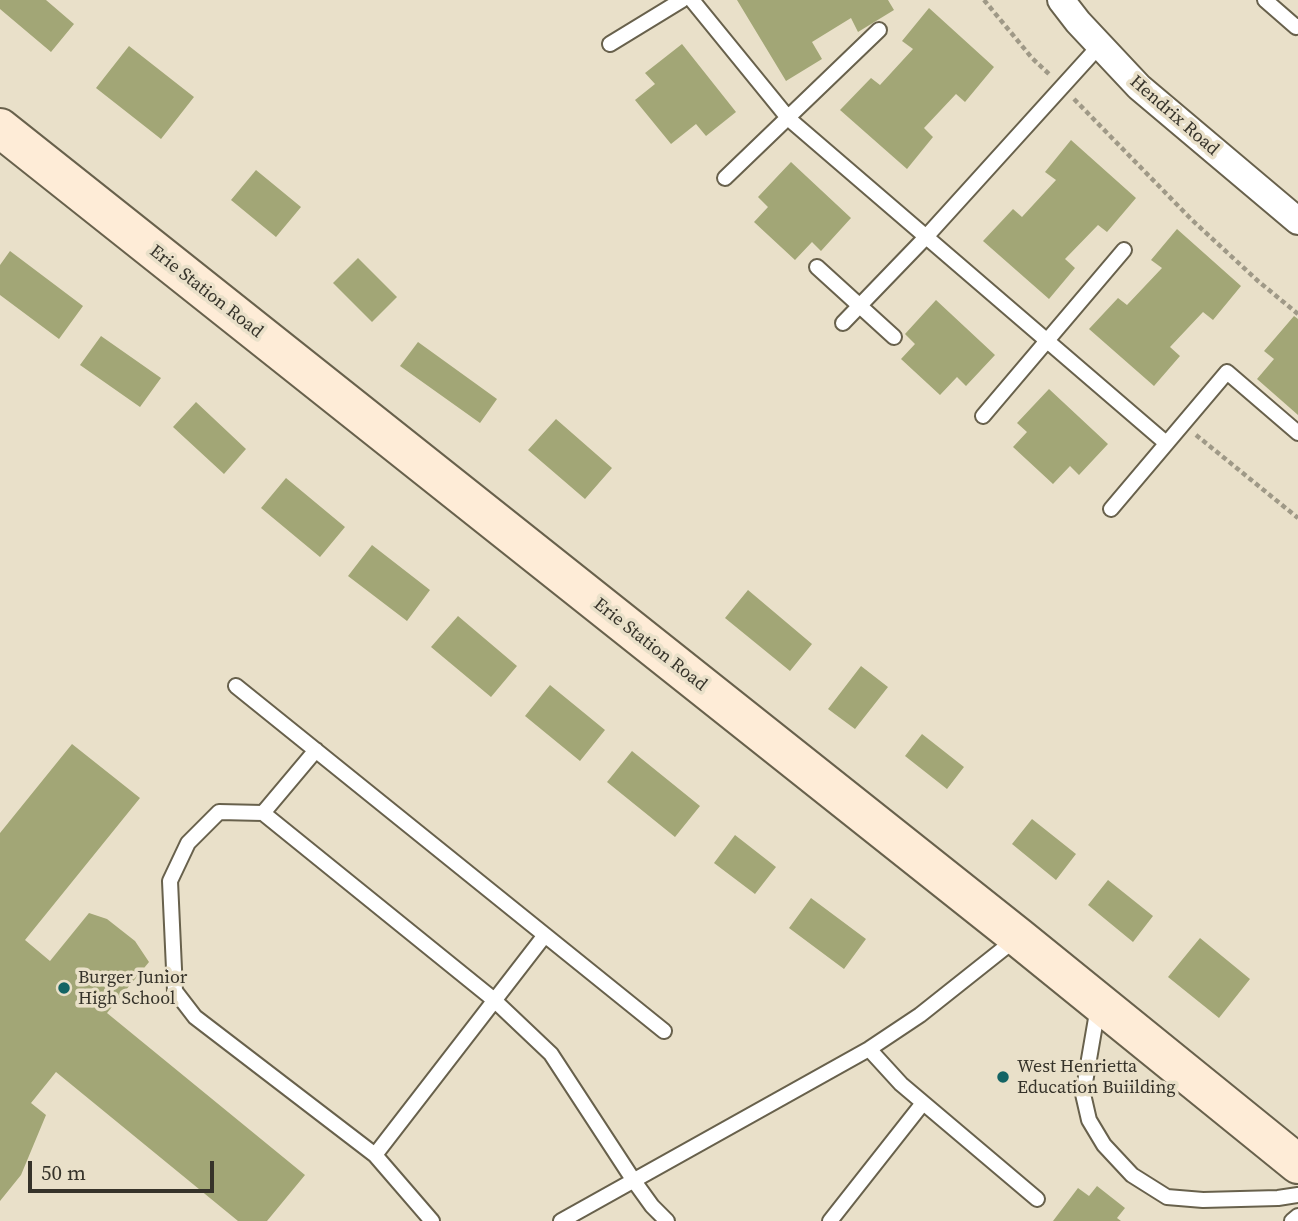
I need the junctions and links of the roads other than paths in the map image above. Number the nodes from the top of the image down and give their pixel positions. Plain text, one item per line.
1 (682, 0) edge
2 (692, 0) edge
3 (1061, 0) edge
4 (1265, 0) edge
5 (1298, 26) edge
6 (879, 30) dead end
7 (610, 44) dead end
8 (1100, 45) junction
9 (789, 119) junction
10 (0, 128) edge
11 (724, 178) dead end
12 (1298, 221) edge
13 (925, 238) junction
14 (1124, 250) dead end
15 (817, 267) dead end
16 (860, 306) junction
17 (843, 323) dead end
18 (894, 337) dead end
19 (1046, 341) junction
20 (983, 416) dead end
21 (1298, 433) edge
22 (1166, 443) junction
23 (1111, 509) dead end
24 (236, 686) dead end
25 (316, 750) junction
26 (263, 813) junction
27 (544, 935) junction
28 (1018, 937) junction
29 (493, 999) junction
30 (1099, 1003) junction
31 (664, 1031) dead end
32 (869, 1049) junction
33 (923, 1102) junction
34 (375, 1155) junction
35 (1298, 1164) edge
36 (634, 1181) junction
37 (1298, 1195) edge
38 (1037, 1199) dead end
39 (1298, 1216) edge
40 (432, 1221) edge
41 (562, 1221) edge
42 (667, 1221) edge
43 (830, 1221) edge
44 (1292, 1221) edge

1 - 7 lane
2 - 9 lane
3 - 8 street, Hendrix Road
4 - 5 lane
6 - 9 lane
8 - 12 street, Hendrix Road
8 - 13 lane
9 - 11 lane
9 - 13 lane
10 - 28 main road, Erie Station Road
13 - 16 lane
13 - 19 lane
14 - 19 lane
15 - 16 lane
16 - 17 lane
16 - 18 lane
19 - 20 lane
19 - 22 lane
21 - 22 lane
22 - 23 lane
24 - 25 lane
25 - 26 lane
25 - 27 lane
26 - 29 lane
26 - 34 lane
27 - 29 lane
27 - 31 lane
28 - 30 main road, Erie Station Road
28 - 32 lane
29 - 34 lane
29 - 36 lane
30 - 35 main road, Erie Station Road
30 - 37 lane
32 - 33 lane
32 - 36 lane
33 - 38 lane
33 - 43 lane
34 - 40 lane
36 - 41 lane
36 - 42 lane
39 - 44 lane

